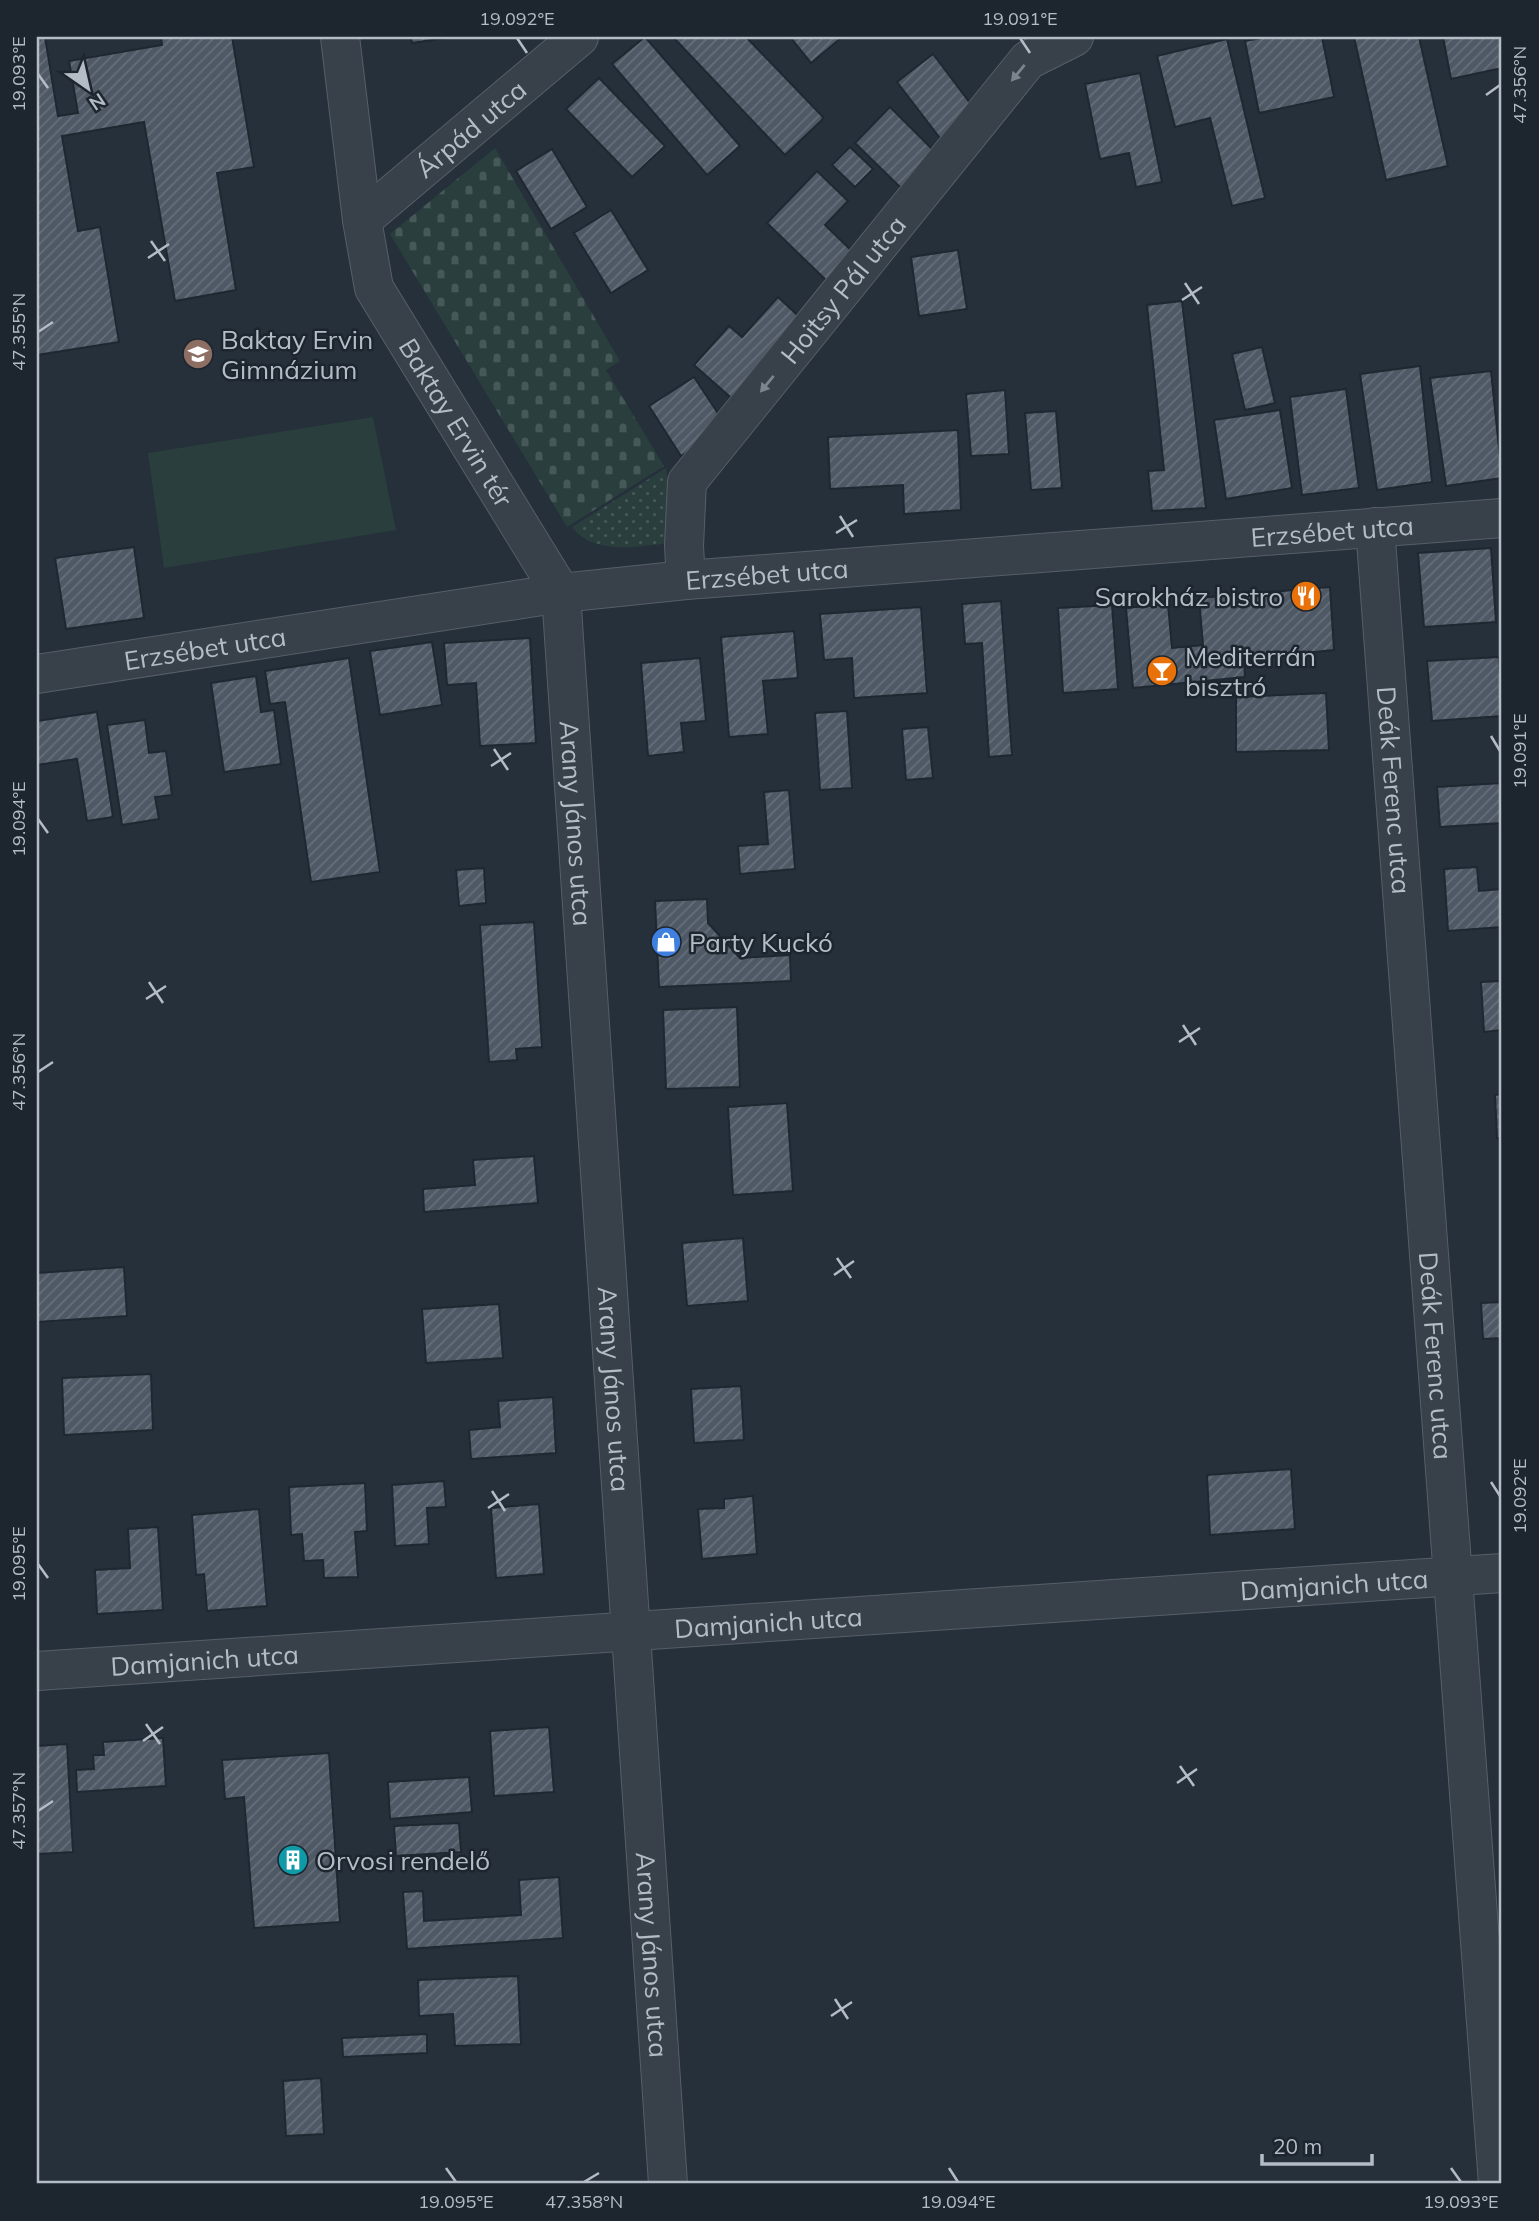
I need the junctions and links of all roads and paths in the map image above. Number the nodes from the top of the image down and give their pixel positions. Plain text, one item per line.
1 (340, 37) edge
2 (579, 37) edge
3 (1074, 37) edge
4 (362, 220) junction
5 (1502, 519) edge
6 (1375, 527) junction
7 (686, 580) junction
8 (561, 593) junction
9 (37, 674) edge
10 (1502, 1573) edge
11 (1455, 1577) junction
12 (630, 1629) junction
13 (37, 1671) edge
14 (668, 2184) edge
15 (1498, 2184) edge

1 - 4 street, Baktay Ervin tér
2 - 4 street, Árpád utca
3 -> 7 street, Hoitsy Pál utca
4 - 8 street, Baktay Ervin tér
5 - 6 street, Erzsébet utca
6 - 7 street, Erzsébet utca
6 - 11 street, Deák Ferenc utca
7 - 8 street, Erzsébet utca
8 - 9 street, Erzsébet utca
8 - 12 street, Arany János utca
10 - 11 street, Damjanich utca
11 - 12 street, Damjanich utca
11 - 15 street, Deák Ferenc utca
12 - 13 street, Damjanich utca
12 - 14 street, Arany János utca

